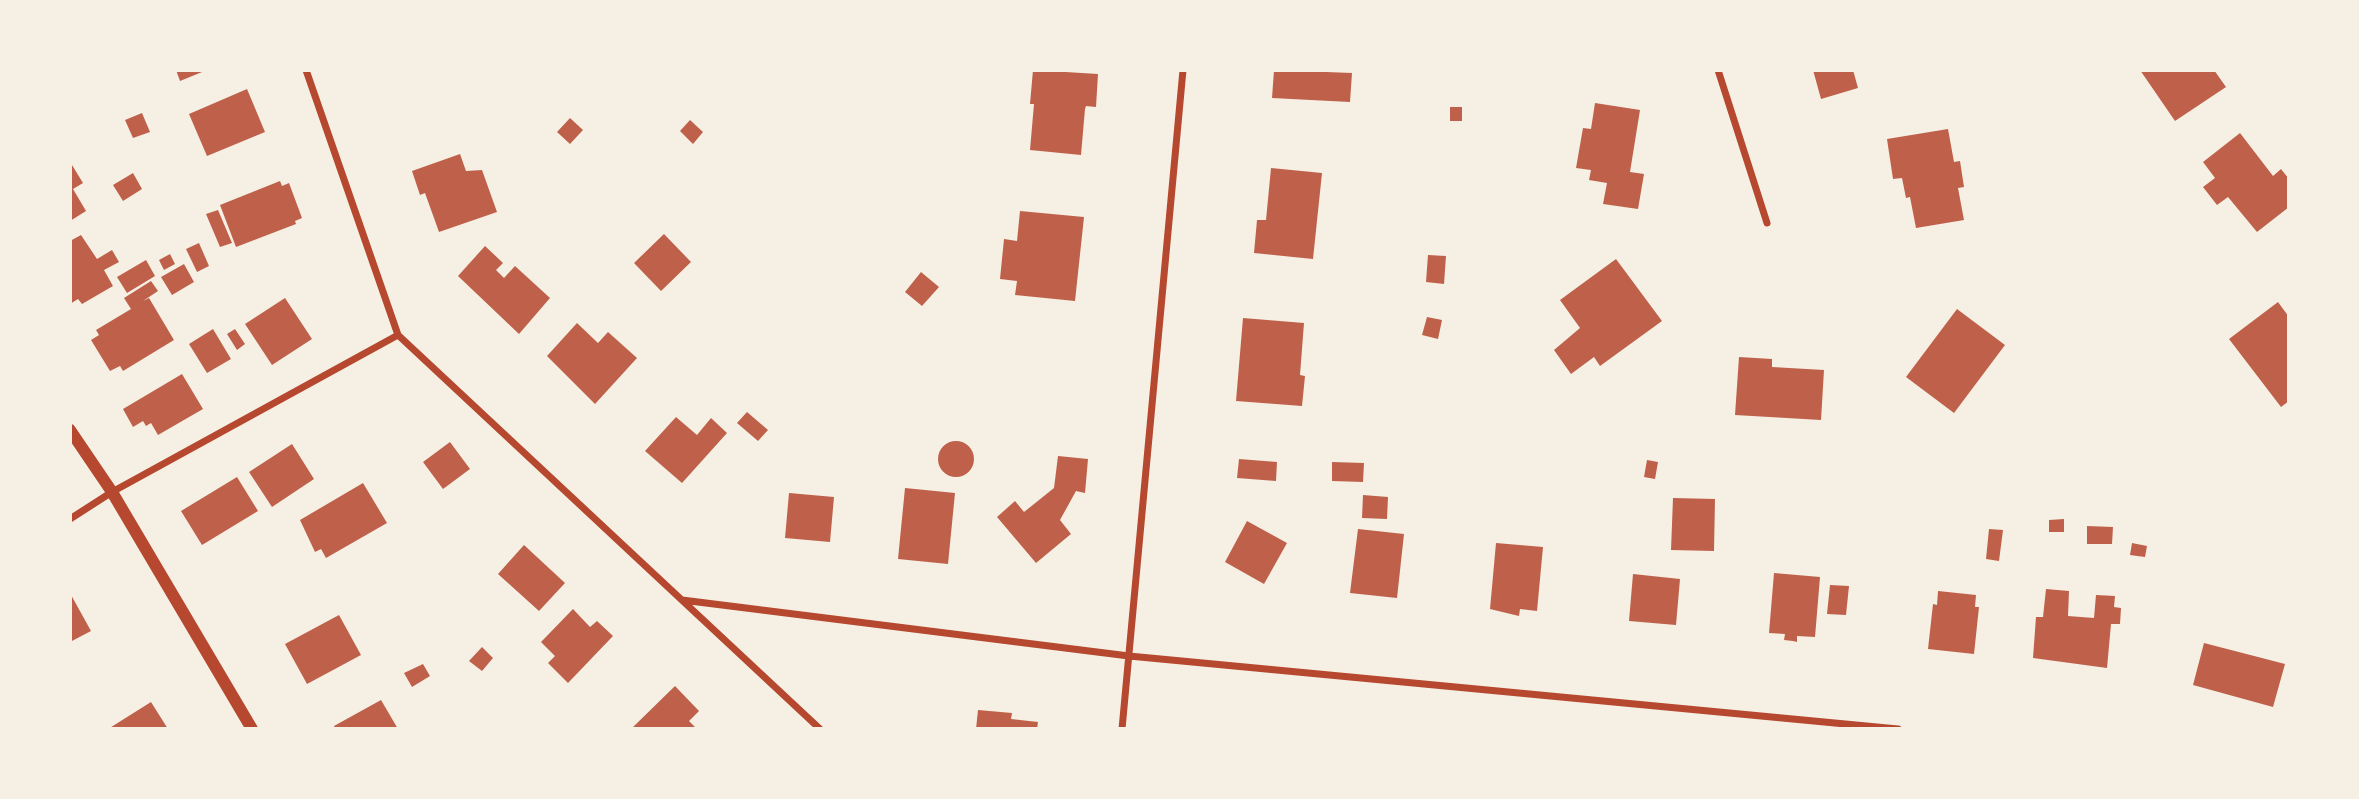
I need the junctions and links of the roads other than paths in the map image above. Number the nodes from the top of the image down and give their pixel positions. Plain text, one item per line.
1 (306, 70) edge
2 (1182, 70) edge
3 (1717, 70) edge
4 (1767, 223) dead end
5 (398, 335) junction
6 (70, 430) edge
7 (112, 492) junction
8 (70, 519) edge
9 (682, 600) junction
10 (1129, 656) junction
11 (252, 729) edge
12 (820, 729) edge
13 (1122, 729) edge
14 (1898, 729) edge

1 - 5 street
2 - 10 street
3 - 4 street
5 - 7 street
5 - 9 street
6 - 7 street
7 - 8 street
7 - 11 street
9 - 10 street
9 - 12 street
10 - 13 street
10 - 14 street

